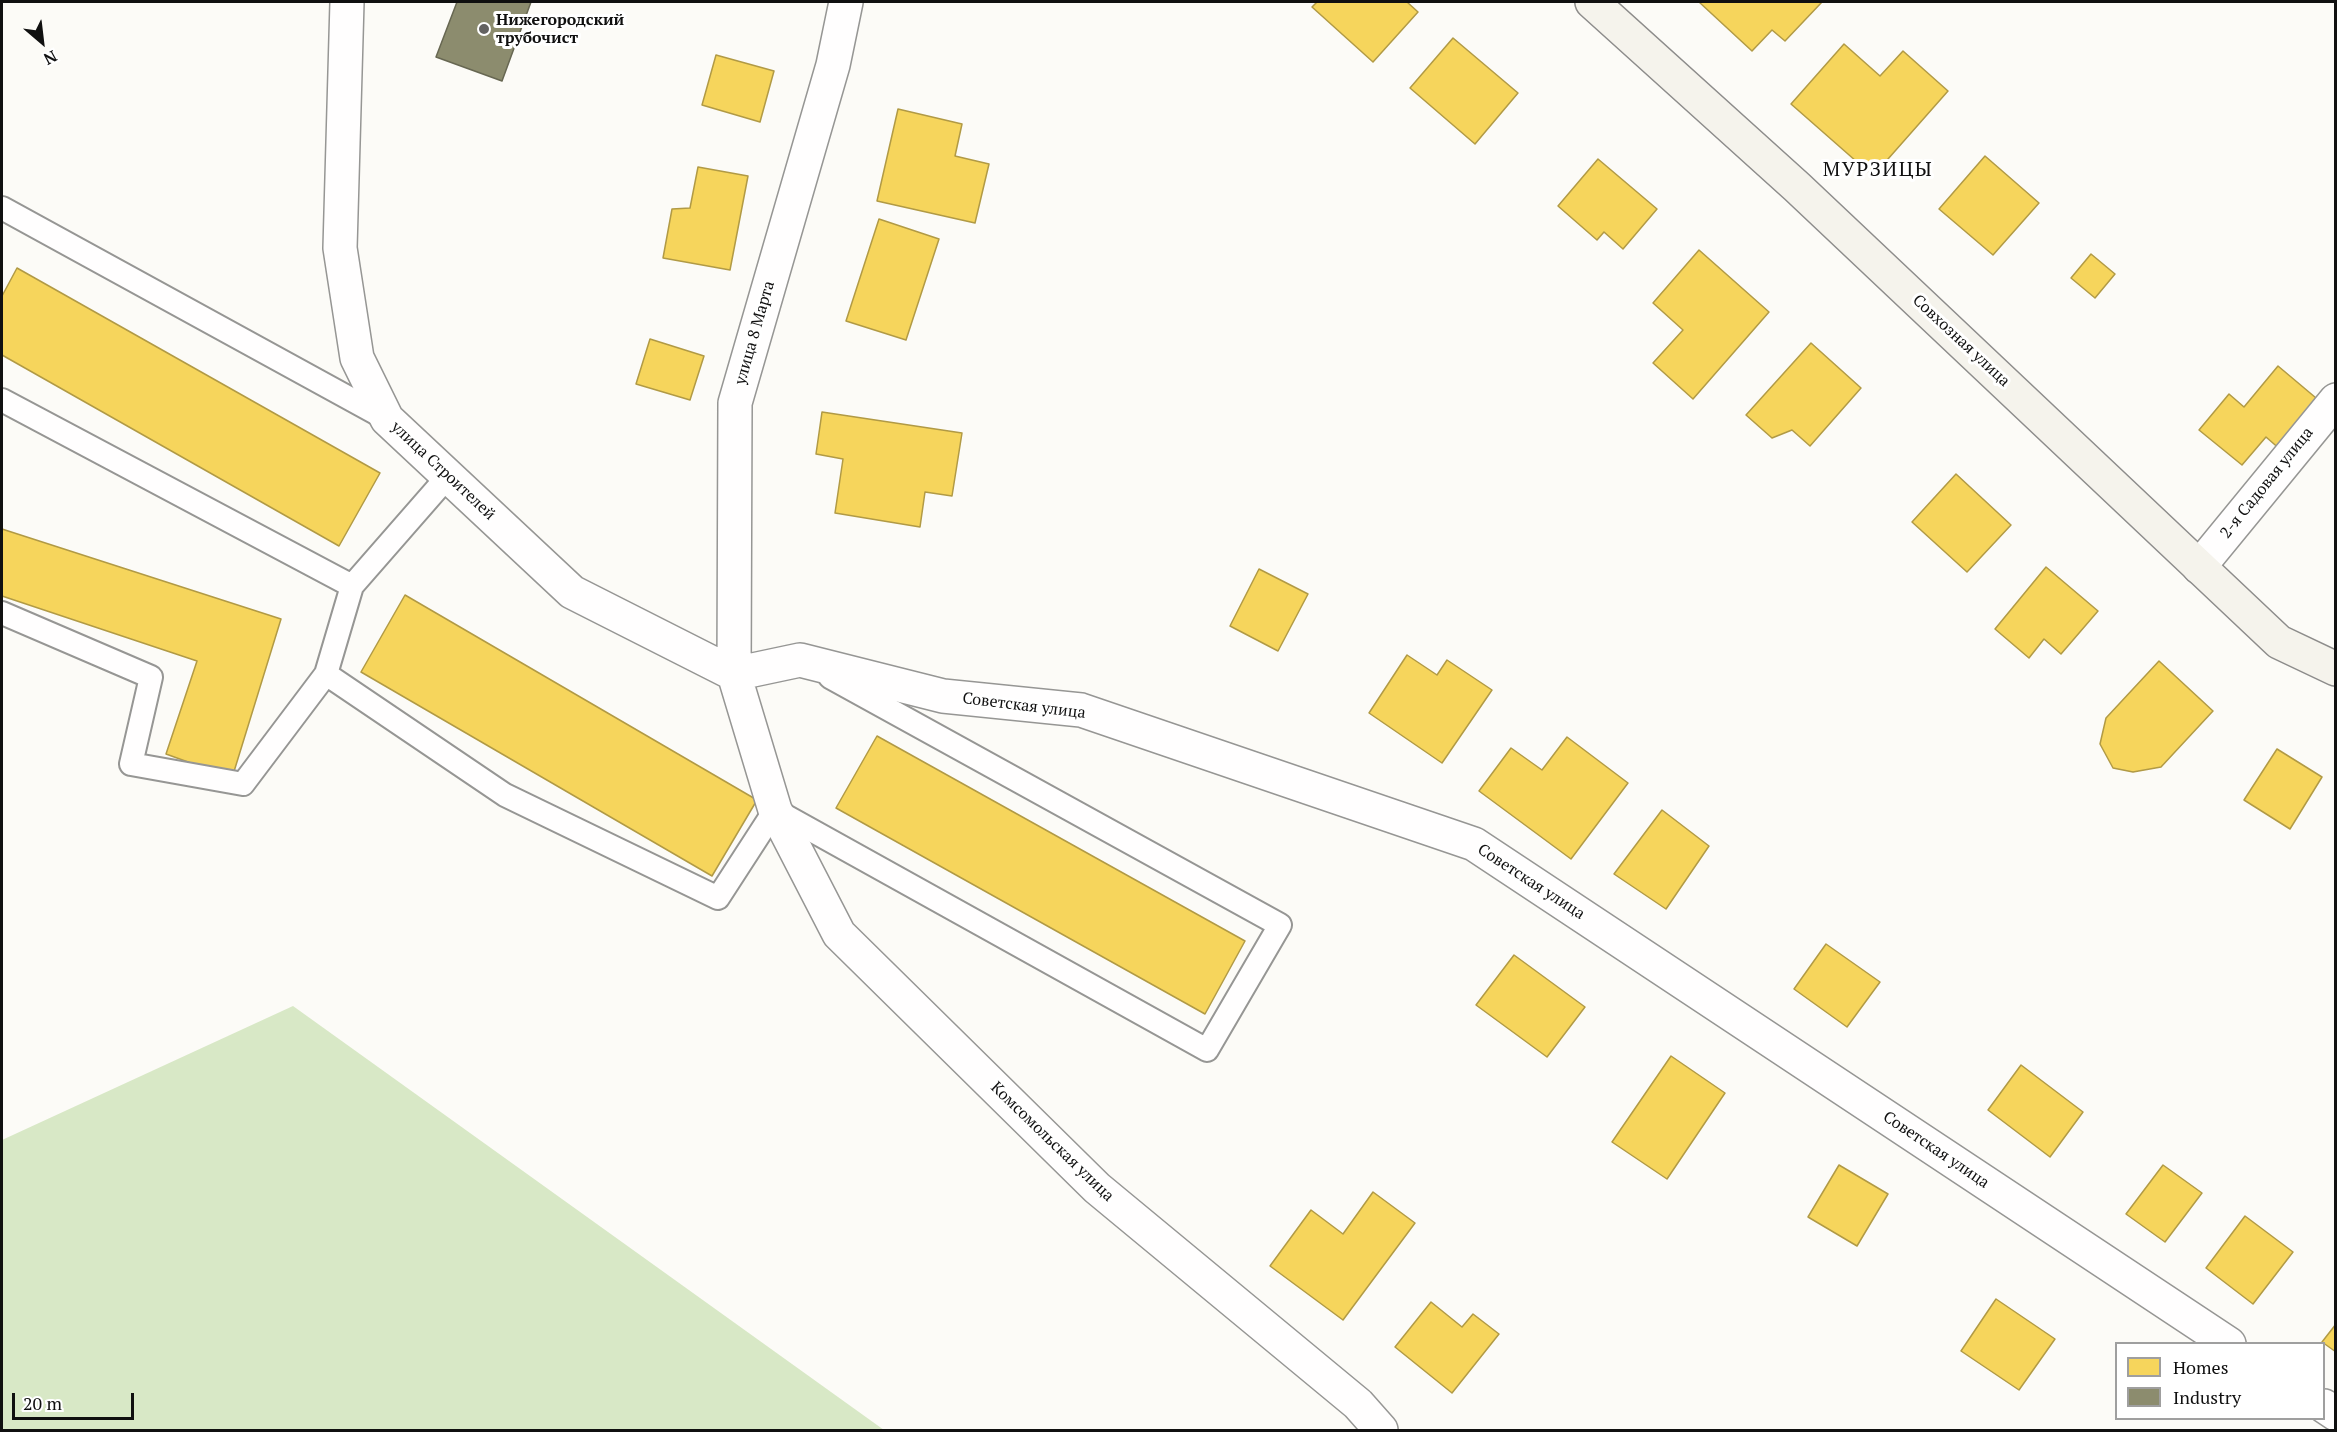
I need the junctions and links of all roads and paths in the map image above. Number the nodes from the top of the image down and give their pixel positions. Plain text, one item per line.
1 (347, 2) edge
2 (846, 2) edge
3 (1592, 2) edge
4 (2, 208) edge
5 (2, 400) edge
6 (2336, 400) edge
7 (387, 419) junction
8 (449, 475) junction
9 (2199, 567) junction
10 (352, 586) junction
11 (2, 613) edge
12 (800, 660) junction
13 (2336, 669) edge
14 (326, 674) junction
15 (734, 675) junction
16 (776, 810) junction
17 (2226, 1342) edge
18 (1381, 1431) edge

1 - 7 street, улица Строителей
2 - 15 street, улица 8 Марта
3 - 9 street, Совхозная улица
4 - 7 lane
5 - 10 lane
6 - 9 street, 2-я Садовая улица
7 - 8 street, улица Строителей
8 - 10 lane
8 - 15 street, улица Строителей
9 - 13 street, Совхозная улица
10 - 14 lane
11 - 14 lane
12 - 15 street, Советская улица
12 - 16 lane
12 - 17 street, Советская улица
14 - 16 lane
15 - 16 street, улица 8 Марта
16 - 18 street, Комсомольская улица

